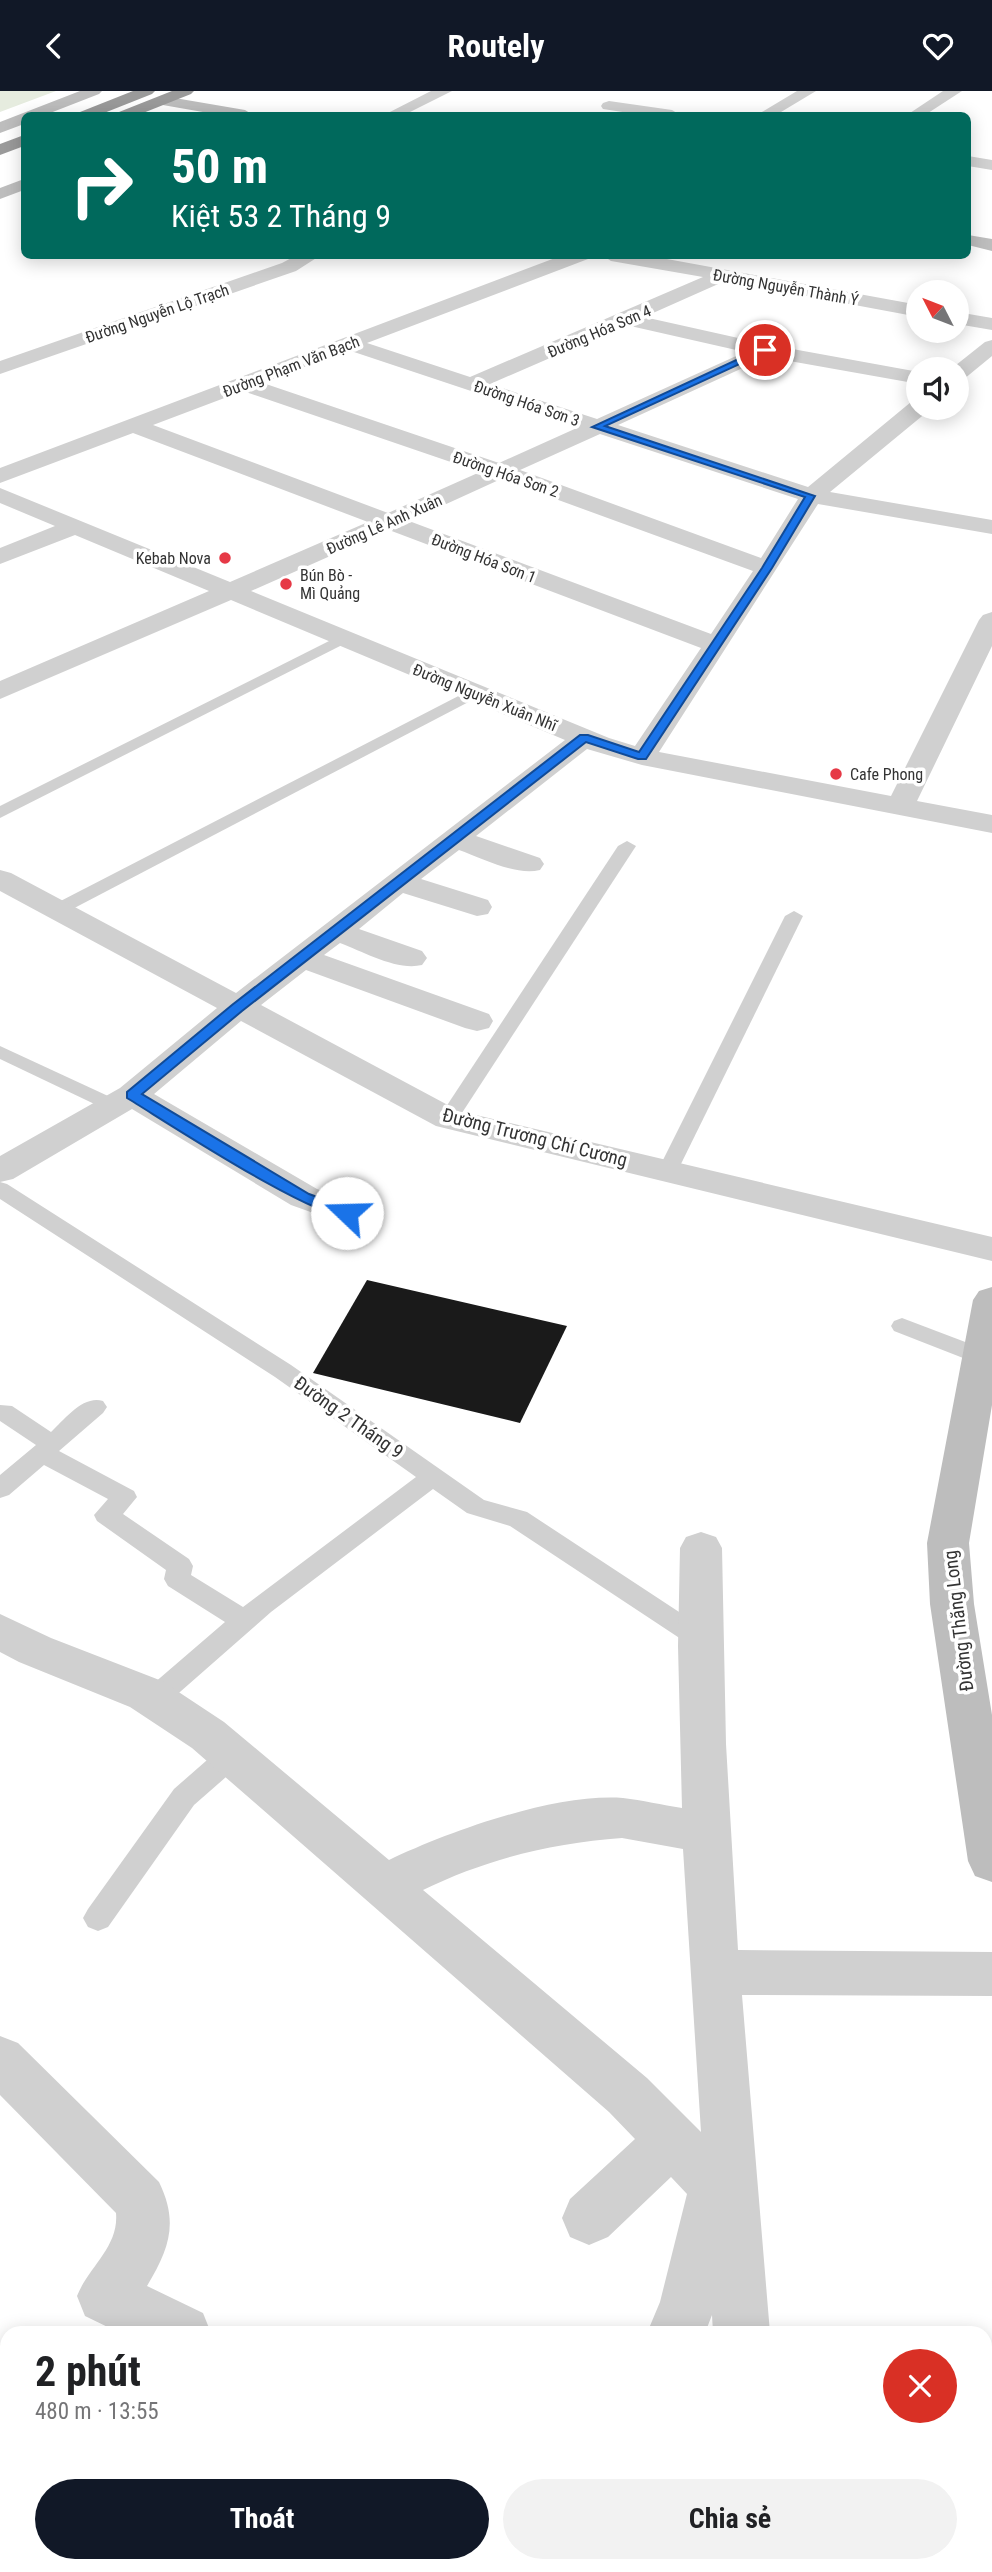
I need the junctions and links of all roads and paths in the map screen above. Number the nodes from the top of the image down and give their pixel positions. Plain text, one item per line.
1 (94, 91) edge
2 (103, 91) edge
3 (186, 91) edge
4 (444, 91) edge
5 (638, 91) edge
6 (808, 91) edge
7 (954, 91) edge
8 (141, 93) edge
9 (228, 97) dead end
10 (163, 101) junction
11 (609, 106) junction
12 (203, 108) junction
13 (40, 112) edge
14 (94, 112) edge
15 (133, 112) edge
16 (193, 112) edge
17 (227, 112) edge
18 (398, 112) edge
19 (596, 112) edge
20 (651, 112) edge
21 (770, 112) edge
22 (920, 112) edge
23 (21, 119) edge
24 (0, 128) edge
25 (21, 141) edge
26 (0, 150) edge
27 (21, 156) edge
28 (971, 162) edge
29 (0, 165) edge
30 (992, 165) edge
31 (21, 185) edge
32 (0, 194) edge
33 (971, 241) edge
34 (992, 245) edge
35 (304, 259) edge
36 (571, 259) edge
37 (634, 259) edge
38 (724, 275) junction
39 (906, 309) edge
40 (628, 319) junction
41 (970, 320) edge
42 (992, 324) edge
43 (349, 344) junction
44 (992, 346) edge
45 (765, 350) junction
46 (969, 365) edge
47 (0, 367) edge
48 (906, 376) edge
49 (244, 384) junction
50 (472, 384) junction
51 (906, 418) edge
52 (134, 426) junction
53 (597, 427) junction
54 (499, 471) junction
55 (0, 475) edge
56 (0, 495) edge
57 (811, 496) junction
58 (389, 522) junction
59 (73, 527) junction
60 (992, 527) edge
61 (0, 557) edge
62 (767, 568) junction
63 (229, 592) junction
64 (992, 620) edge
65 (343, 639) junction
66 (716, 645) junction
67 (0, 691) edge
68 (474, 693) junction
69 (584, 738) junction
70 (642, 757) junction
71 (900, 806) junction
72 (0, 813) edge
73 (992, 824) edge
74 (455, 839) junction
75 (627, 846) dead end
76 (529, 863) dead end
77 (0, 880) edge
78 (400, 882) junction
79 (477, 907) dead end
80 (55, 911) junction
81 (794, 916) dead end
82 (336, 931) junction
83 (302, 958) junction
84 (411, 958) dead end
85 (237, 1008) junction
86 (477, 1021) dead end
87 (0, 1052) edge
88 (123, 1100) junction
89 (448, 1119) junction
90 (668, 1170) junction
91 (0, 1171) edge
92 (0, 1189) edge
93 (347, 1213) dead end
94 (992, 1249) edge
95 (992, 1300) edge
96 (902, 1326) dead end
97 (981, 1357) junction
98 (95, 1407) dead end
99 (4, 1412) dead end
100 (47, 1448) junction
101 (433, 1476) junction
102 (0, 1489) edge
103 (701, 1548) dead end
104 (245, 1621) junction
105 (0, 1631) edge
106 (699, 1638) junction
107 (155, 1698) junction
108 (232, 1755) junction
109 (708, 1833) junction
110 (992, 1861) edge
111 (385, 1885) junction
112 (98, 1918) dead end
113 (715, 1972) junction
114 (992, 1974) edge
115 (0, 2060) edge
116 (672, 2140) junction
117 (723, 2166) junction
118 (589, 2218) dead end
119 (168, 2326) edge
120 (678, 2326) edge
121 (741, 2326) edge

1 - 13 street
2 - 8 street
3 - 10 highway
4 - 18 street
5 - 11 street
6 - 21 street
7 - 22 street
8 - 14 highway
9 - 12 street
10 - 12 street
10 - 15 highway
11 - 19 street
11 - 20 street
12 - 16 street
12 - 17 street
23 - 24 street
25 - 26 highway
27 - 29 highway
28 - 30 street
31 - 32 street
33 - 34 street
35 - 47 street, Đường Nguyễn Lộ Trạch
36 - 43 street, Đường Phạm Văn Bạch
37 - 38 street, Đường Nguyễn Thành Ý
38 - 39 street, Đường Nguyễn Thành Ý
38 - 40 street, Đường Hóa Sơn 4
40 - 45 street
40 - 50 street, Đường Hóa Sơn 4
41 - 42 street
43 - 49 street, Đường Phạm Văn Bạch
43 - 50 street, Đường Hóa Sơn 3
44 - 46 street
45 - 48 street
45 - 53 street, Đường Lê Anh Xuân
49 - 52 street, Đường Phạm Văn Bạch
49 - 54 street, Đường Hóa Sơn 2
50 - 53 street, Đường Hóa Sơn 3
51 - 57 street
52 - 55 street, Đường Phạm Văn Bạch
52 - 58 street, Đường Hóa Sơn 1
53 - 54 street, Đường Lê Anh Xuân
53 - 57 street, Đường Hóa Sơn 3
54 - 58 street, Đường Lê Anh Xuân
54 - 62 street, Đường Hóa Sơn 2
56 - 59 street, Đường Nguyễn Xuân Nhĩ
57 - 60 street, Đường Hóa Sơn 3
57 - 62 street
58 - 63 street, Đường Lê Anh Xuân
58 - 66 street, Đường Hóa Sơn 1
59 - 61 street
59 - 63 street, Đường Nguyễn Xuân Nhĩ
62 - 66 street
63 - 65 street, Đường Nguyễn Xuân Nhĩ
63 - 67 street, Đường Lê Anh Xuân
64 - 71 street
65 - 68 street, Đường Nguyễn Xuân Nhĩ
65 - 72 lane
66 - 70 street
68 - 69 street, Đường Nguyễn Xuân Nhĩ
68 - 80 lane
69 - 70 street, Đường Nguyễn Xuân Nhĩ
69 - 74 street
70 - 71 street, Đường Nguyễn Xuân Nhĩ
71 - 73 street, Đường Nguyễn Xuân Nhĩ
74 - 76 street
74 - 78 street
75 - 89 lane
77 - 80 street, Đường Trương Chí Cương
78 - 79 street
78 - 82 street
80 - 85 street, Đường Trương Chí Cương
81 - 90 lane
82 - 83 street
82 - 84 street
83 - 85 street
83 - 86 street
85 - 88 street
85 - 89 street, Đường Trương Chí Cương
87 - 88 lane
88 - 91 street
88 - 93 street
89 - 90 street, Đường Trương Chí Cương
90 - 94 street, Đường Trương Chí Cương
92 - 101 lane, Đường 2 Tháng 9
95 - 97 street, Đường Thăng Long
96 - 97 lane
97 - 110 street, Đường Thăng Long
98 - 100 lane
99 - 100 lane
100 - 102 lane
100 - 104 lane
101 - 104 lane
101 - 106 lane, Đường 2 Tháng 9
103 - 106 street
104 - 107 lane
105 - 107 street
106 - 109 street
107 - 108 street
108 - 111 street
108 - 112 lane
109 - 111 street
109 - 113 street
111 - 116 street
113 - 114 street
113 - 117 street
115 - 119 street
116 - 117 street
116 - 118 street
117 - 120 street
117 - 121 street

